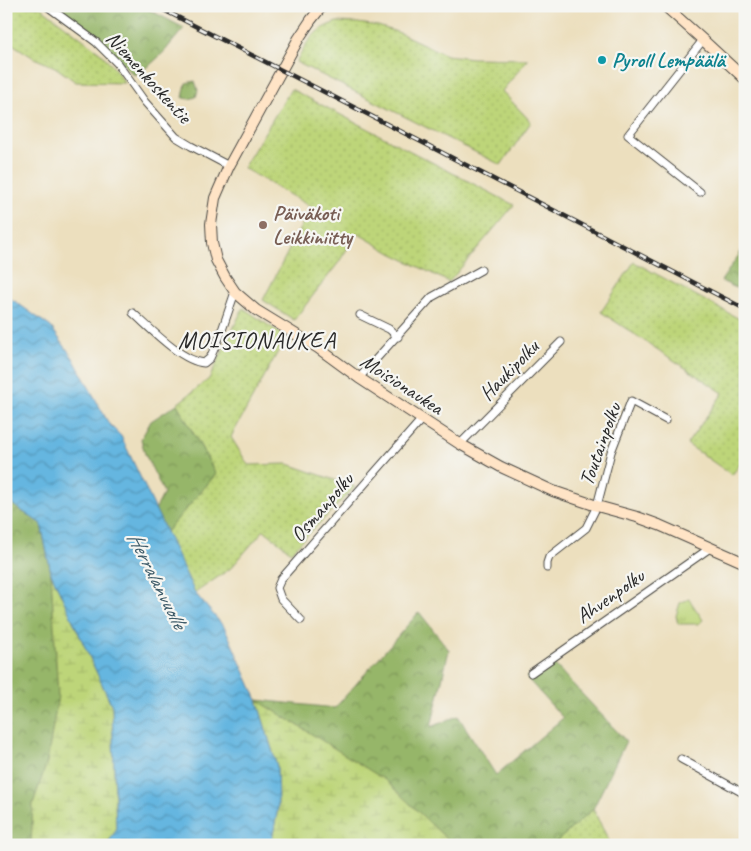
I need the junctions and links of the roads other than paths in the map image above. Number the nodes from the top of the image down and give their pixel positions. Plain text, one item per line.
1 (47, 6) edge
2 (322, 6) edge
3 (665, 6) edge
4 (703, 40) junction
5 (745, 79) edge
6 (229, 166) junction
7 (700, 192) dead end
8 (481, 270) dead end
9 (235, 292) junction
10 (133, 313) dead end
11 (360, 315) dead end
12 (398, 336) junction
13 (561, 342) dead end
14 (359, 378) junction
15 (422, 420) junction
16 (666, 420) dead end
17 (460, 444) junction
18 (597, 506) junction
19 (710, 548) junction
20 (745, 563) edge
21 (547, 568) dead end
22 (301, 620) dead end
23 (531, 673) dead end
24 (680, 759) dead end
25 (745, 794) edge

1 - 6 street, Niemenkoskentie
2 - 6 street, Moisionaukea
3 - 4 street
4 - 5 street
4 - 7 street
6 - 9 street, Moisionaukea
8 - 12 street
9 - 10 street
9 - 14 street, Moisionaukea
11 - 12 street
12 - 14 street
13 - 17 street, Haukipolku
14 - 15 street, Moisionaukea
15 - 17 street, Moisionaukea
15 - 22 street, Osmanpolku
16 - 18 street, Toutainpolku
17 - 18 street, Moisionaukea
18 - 19 street, Moisionaukea
18 - 21 street
19 - 20 street, Moisionaukea
19 - 23 street, Ahvenpolku
24 - 25 street

